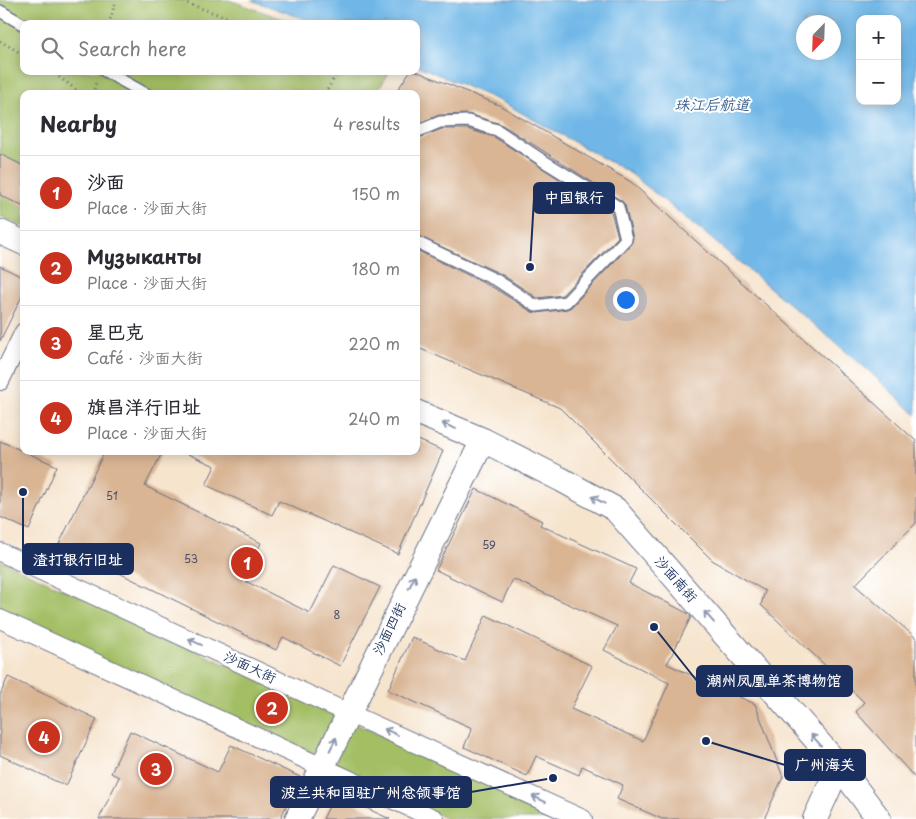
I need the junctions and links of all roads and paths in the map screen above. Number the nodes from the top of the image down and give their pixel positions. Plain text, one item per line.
1 (116, 0) edge
2 (178, 0) edge
3 (0, 11) edge
4 (110, 20) edge
5 (234, 20) edge
6 (20, 22) edge
7 (0, 41) edge
8 (20, 53) edge
9 (56, 75) edge
10 (112, 75) edge
11 (336, 75) edge
12 (77, 90) edge
13 (139, 90) edge
14 (327, 90) edge
15 (420, 130) edge
16 (0, 232) edge
17 (20, 241) edge
18 (420, 244) edge
19 (20, 340) edge
20 (0, 381) edge
21 (420, 414) edge
22 (483, 440) junction
23 (0, 552) edge
24 (0, 619) edge
25 (348, 713) junction
26 (322, 766) junction
27 (839, 766) junction
28 (296, 819) edge
29 (434, 819) edge
30 (583, 819) edge
31 (815, 819) edge
32 (879, 819) edge

1 - 4 path
2 - 5 path
3 - 6 lane
7 - 8 path
9 - 12 path
10 - 13 lane
11 - 14 path
15 - 18 lane
16 - 17 street
19 - 20 street
22 -> 21 street, 沙面南街
25 -> 22 street, 沙面四街
27 -> 22 street, 沙面南街
25 -> 23 street, 沙面大街
24 - 26 street
26 -> 25 street, 沙面四街
30 -> 25 street, 沙面大街
26 - 28 street, 沙面四街
26 - 29 street
27 - 31 street
27 - 32 street, 沙面南街

